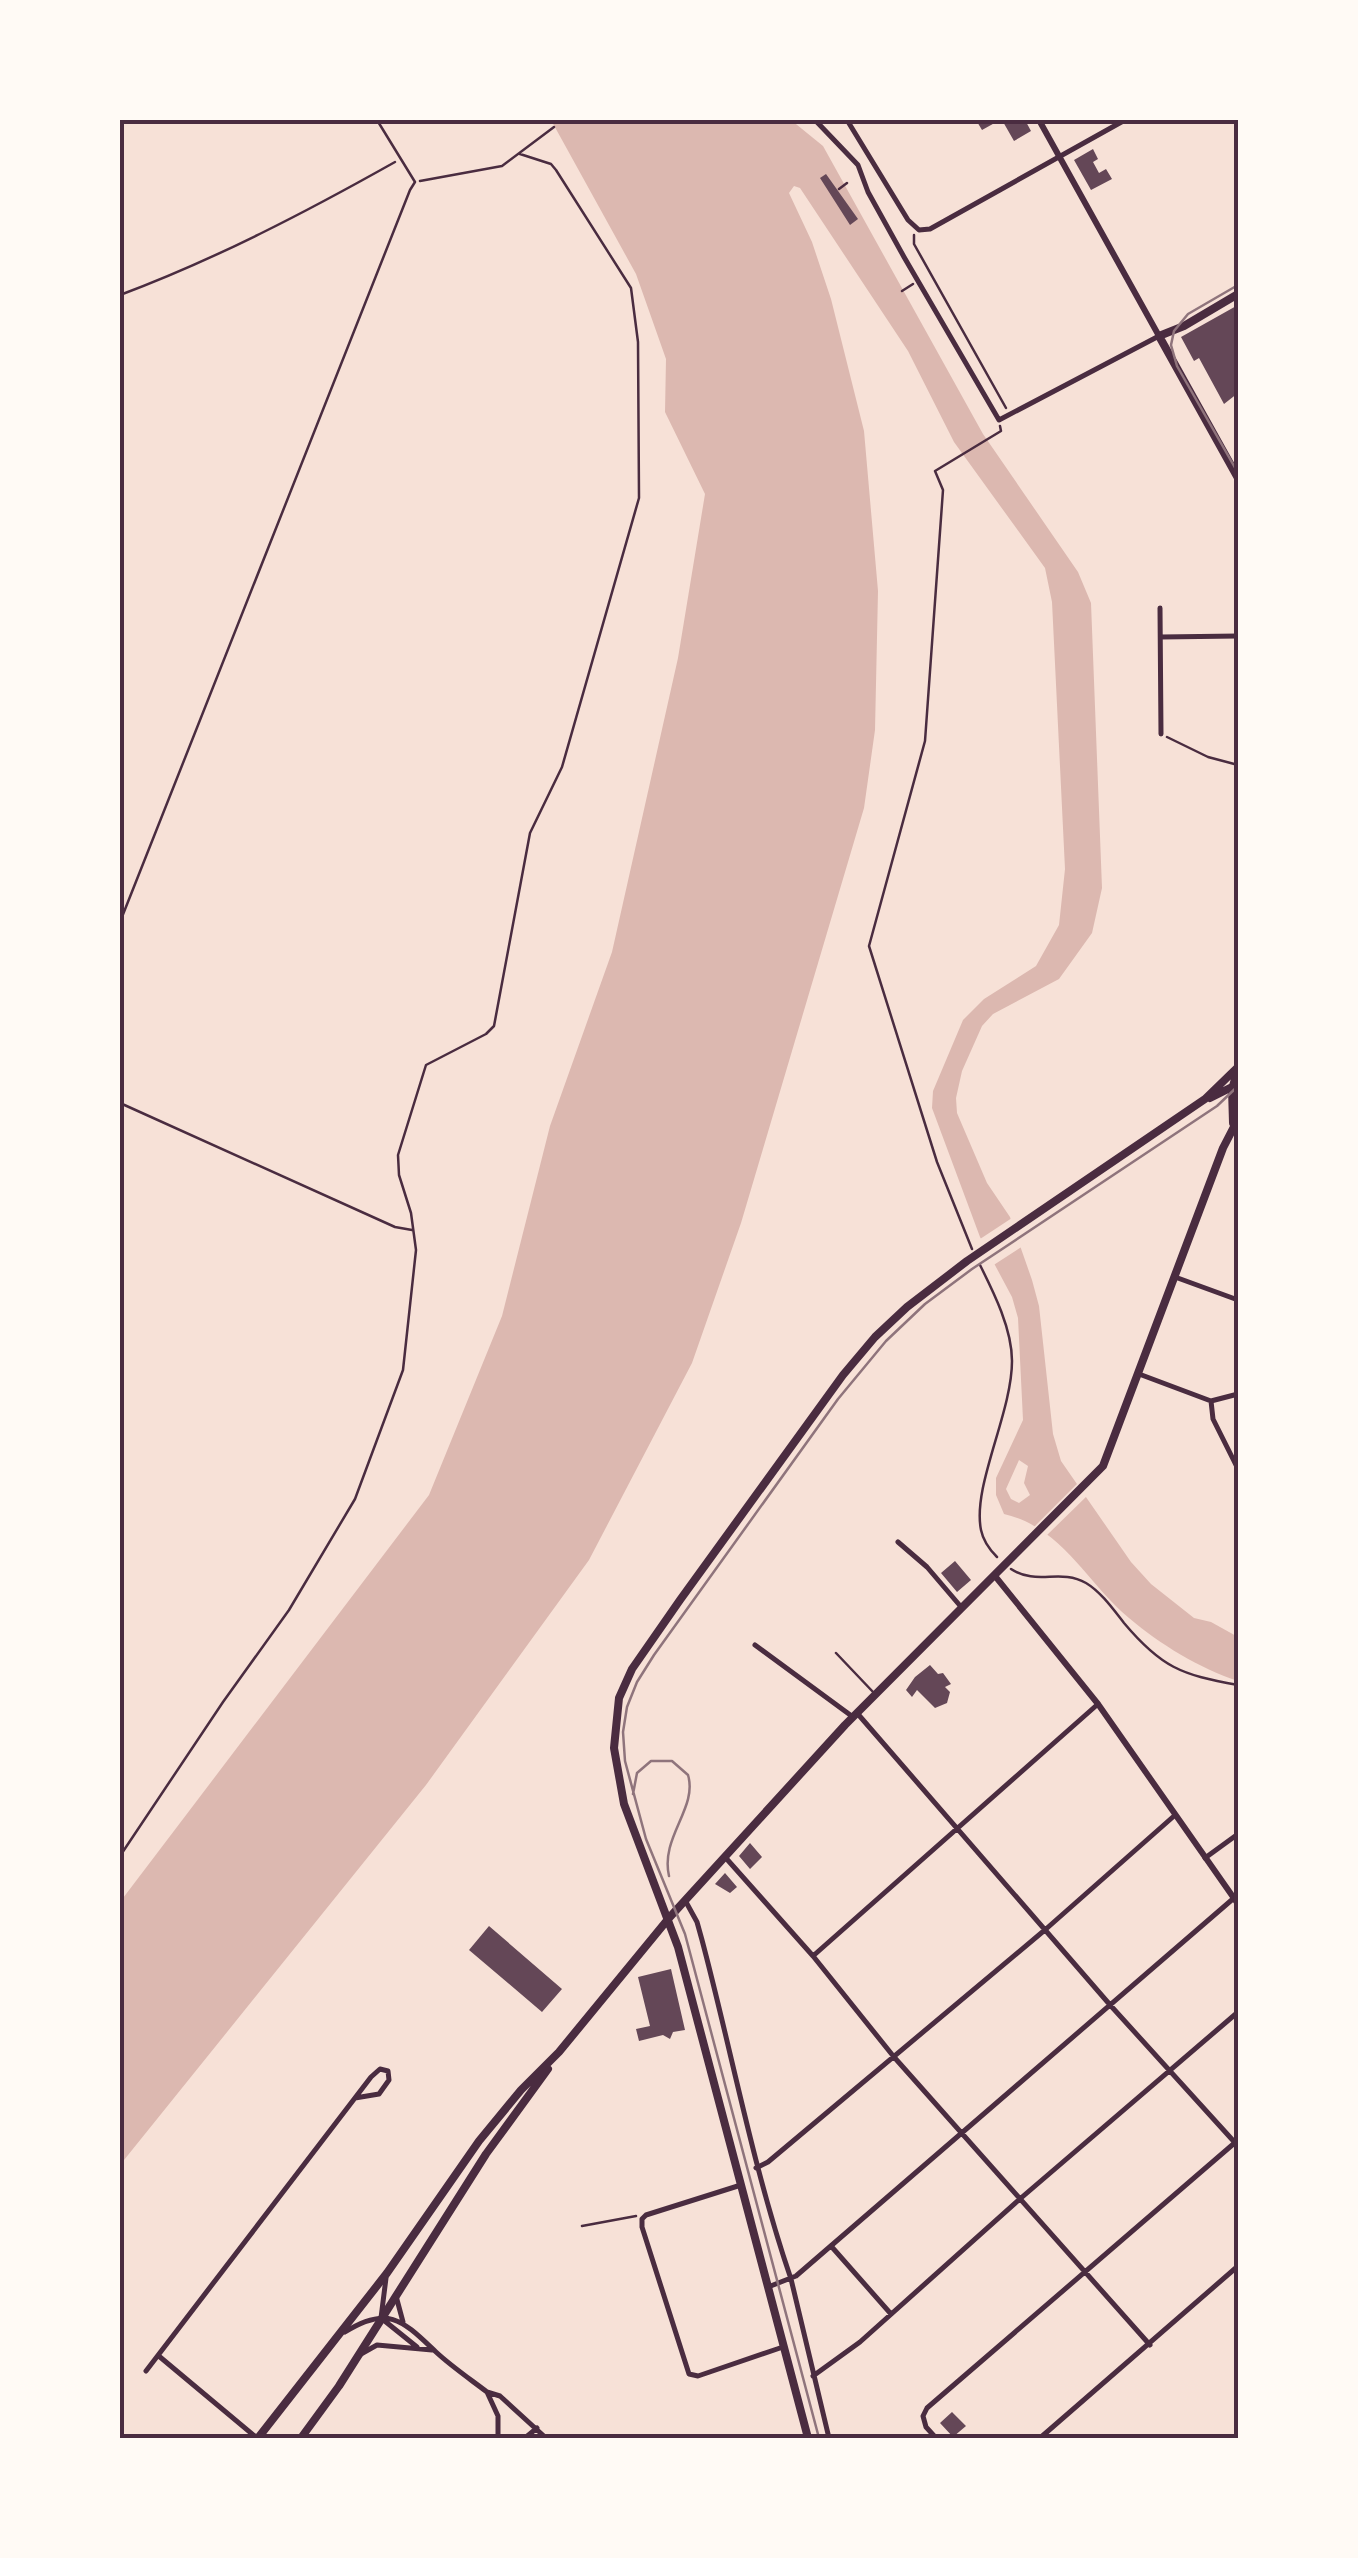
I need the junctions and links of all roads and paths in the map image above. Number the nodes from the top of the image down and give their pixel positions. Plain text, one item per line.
1 (377, 120) edge
2 (815, 120) edge
3 (847, 120) edge
4 (1039, 120) edge
5 (1125, 120) edge
6 (554, 127) dead end
7 (520, 154) junction
8 (1060, 156) junction
9 (400, 158) junction
10 (869, 159) junction
11 (858, 165) junction
12 (415, 182) junction
13 (847, 183) dead end
14 (839, 189) dead end
15 (915, 228) junction
16 (917, 280) junction
17 (902, 291) dead end
18 (1238, 294) edge
19 (120, 296) edge
20 (1159, 336) junction
21 (1011, 416) junction
22 (1000, 431) dead end
23 (1238, 478) edge
24 (1160, 608) dead end
25 (1238, 636) edge
26 (1160, 637) junction
27 (1161, 734) joint
28 (1238, 765) edge
29 (120, 922) edge
30 (1238, 1069) edge
31 (1235, 1086) edge
32 (1206, 1099) junction
33 (120, 1103) edge
34 (1236, 1105) edge
35 (1235, 1130) edge
36 (414, 1231) junction
37 (1176, 1277) junction
38 (1238, 1300) edge
39 (1140, 1374) junction
40 (1238, 1394) edge
41 (1211, 1401) junction
42 (1238, 1468) edge
43 (898, 1542) dead end
44 (999, 1568) junction
45 (1012, 1570) dead end
46 (962, 1608) junction
47 (755, 1645) dead end
48 (836, 1654) dead end
49 (1238, 1685) edge
50 (875, 1694) junction
51 (1098, 1704) junction
52 (855, 1715) junction
53 (1174, 1816) junction
54 (960, 1828) junction
55 (1238, 1834) edge
56 (120, 1856) edge
57 (724, 1856) junction
58 (1205, 1858) junction
59 (685, 1901) junction
60 (1236, 1901) edge
61 (669, 1918) junction
62 (1046, 1929) junction
63 (813, 1956) junction
64 (1110, 2006) junction
65 (1238, 2012) edge
66 (559, 2052) junction
67 (894, 2057) junction
68 (1172, 2071) junction
69 (355, 2098) junction
70 (963, 2132) junction
71 (1237, 2143) edge
72 (756, 2168) junction
73 (741, 2185) junction
74 (1021, 2198) junction
75 (642, 2219) junction
76 (582, 2226) dead end
77 (831, 2246) junction
78 (1238, 2266) edge
79 (1085, 2270) junction
80 (387, 2273) junction
81 (791, 2280) junction
82 (768, 2287) junction
83 (396, 2294) junction
84 (891, 2314) junction
85 (381, 2318) junction
86 (403, 2322) junction
87 (338, 2336) junction
88 (1150, 2345) junction
89 (784, 2346) junction
90 (417, 2347) junction
91 (435, 2351) junction
92 (158, 2356) junction
93 (357, 2356) junction
94 (146, 2371) dead end
95 (813, 2376) junction
96 (487, 2392) junction
97 (537, 2428) junction
98 (258, 2438) edge
99 (301, 2438) edge
100 (498, 2438) edge
101 (525, 2438) edge
102 (546, 2438) edge
103 (808, 2438) edge
104 (829, 2438) edge
105 (936, 2438) edge
106 (1040, 2438) edge

1 - 9 lane
2 - 11 street
3 - 10 street
4 - 8 street
5 - 8 street
6 - 7 path
7 - 12 path
7 - 36 path
8 - 15 street
8 - 20 street
9 - 12 lane
9 - 19 path
10 - 11 street
10 - 15 street
11 - 16 street
12 - 29 lane
13 - 14 path
15 - 21 path
16 - 17 path
16 - 21 street
18 - 20 main road
20 - 21 street
20 - 23 main road
22 - 44 path
24 - 26 street
25 - 26 street
26 - 27 street
27 - 28 path
30 - 31 main road
30 - 32 main road
31 - 32 main road
31 - 34 main road
32 - 61 main road
33 - 36 path
34 - 35 main road
35 - 37 main road
36 - 56 path
37 - 38 street
37 - 39 main road
39 - 41 street
39 - 44 main road
40 - 41 street
41 - 42 street
43 - 46 street
44 - 46 main road
44 - 51 street
45 - 49 path
46 - 50 main road
47 - 52 street
48 - 50 lane
50 - 52 main road
51 - 53 street
51 - 54 street
52 - 54 street
52 - 57 main road
53 - 58 street
53 - 62 street
54 - 62 street
54 - 63 street
55 - 58 street
57 - 59 main road
57 - 63 street
58 - 60 street
59 - 61 main road
59 - 72 street
60 - 64 street
61 - 66 main road
61 - 73 main road
62 - 64 street
62 - 67 street
63 - 67 street
64 - 68 street
64 - 70 street
65 - 68 street
66 - 80 main road
66 - 83 main road
67 - 70 street
67 - 72 street
68 - 71 street
68 - 74 street
69 - 69 street
69 - 92 street
70 - 74 street
70 - 77 street
71 - 79 street
72 - 81 street
73 - 75 street
73 - 82 main road
74 - 79 street
74 - 84 street
75 - 76 path
75 - 89 street
77 - 81 street
77 - 84 street
78 - 88 street
79 - 88 street
79 - 105 street
80 - 85 street
80 - 87 main road
81 - 82 street
81 - 95 street
82 - 89 main road
83 - 85 main road
83 - 86 street
84 - 95 street
85 - 86 street
85 - 87 street
85 - 90 street
85 - 93 main road
86 - 91 street
87 - 98 main road
88 - 106 street
89 - 103 main road
90 - 91 street
90 - 93 street
91 - 96 street
92 - 94 street
92 - 98 street
93 - 99 main road
95 - 104 street
96 - 97 street
96 - 100 street
97 - 101 street
97 - 102 street

